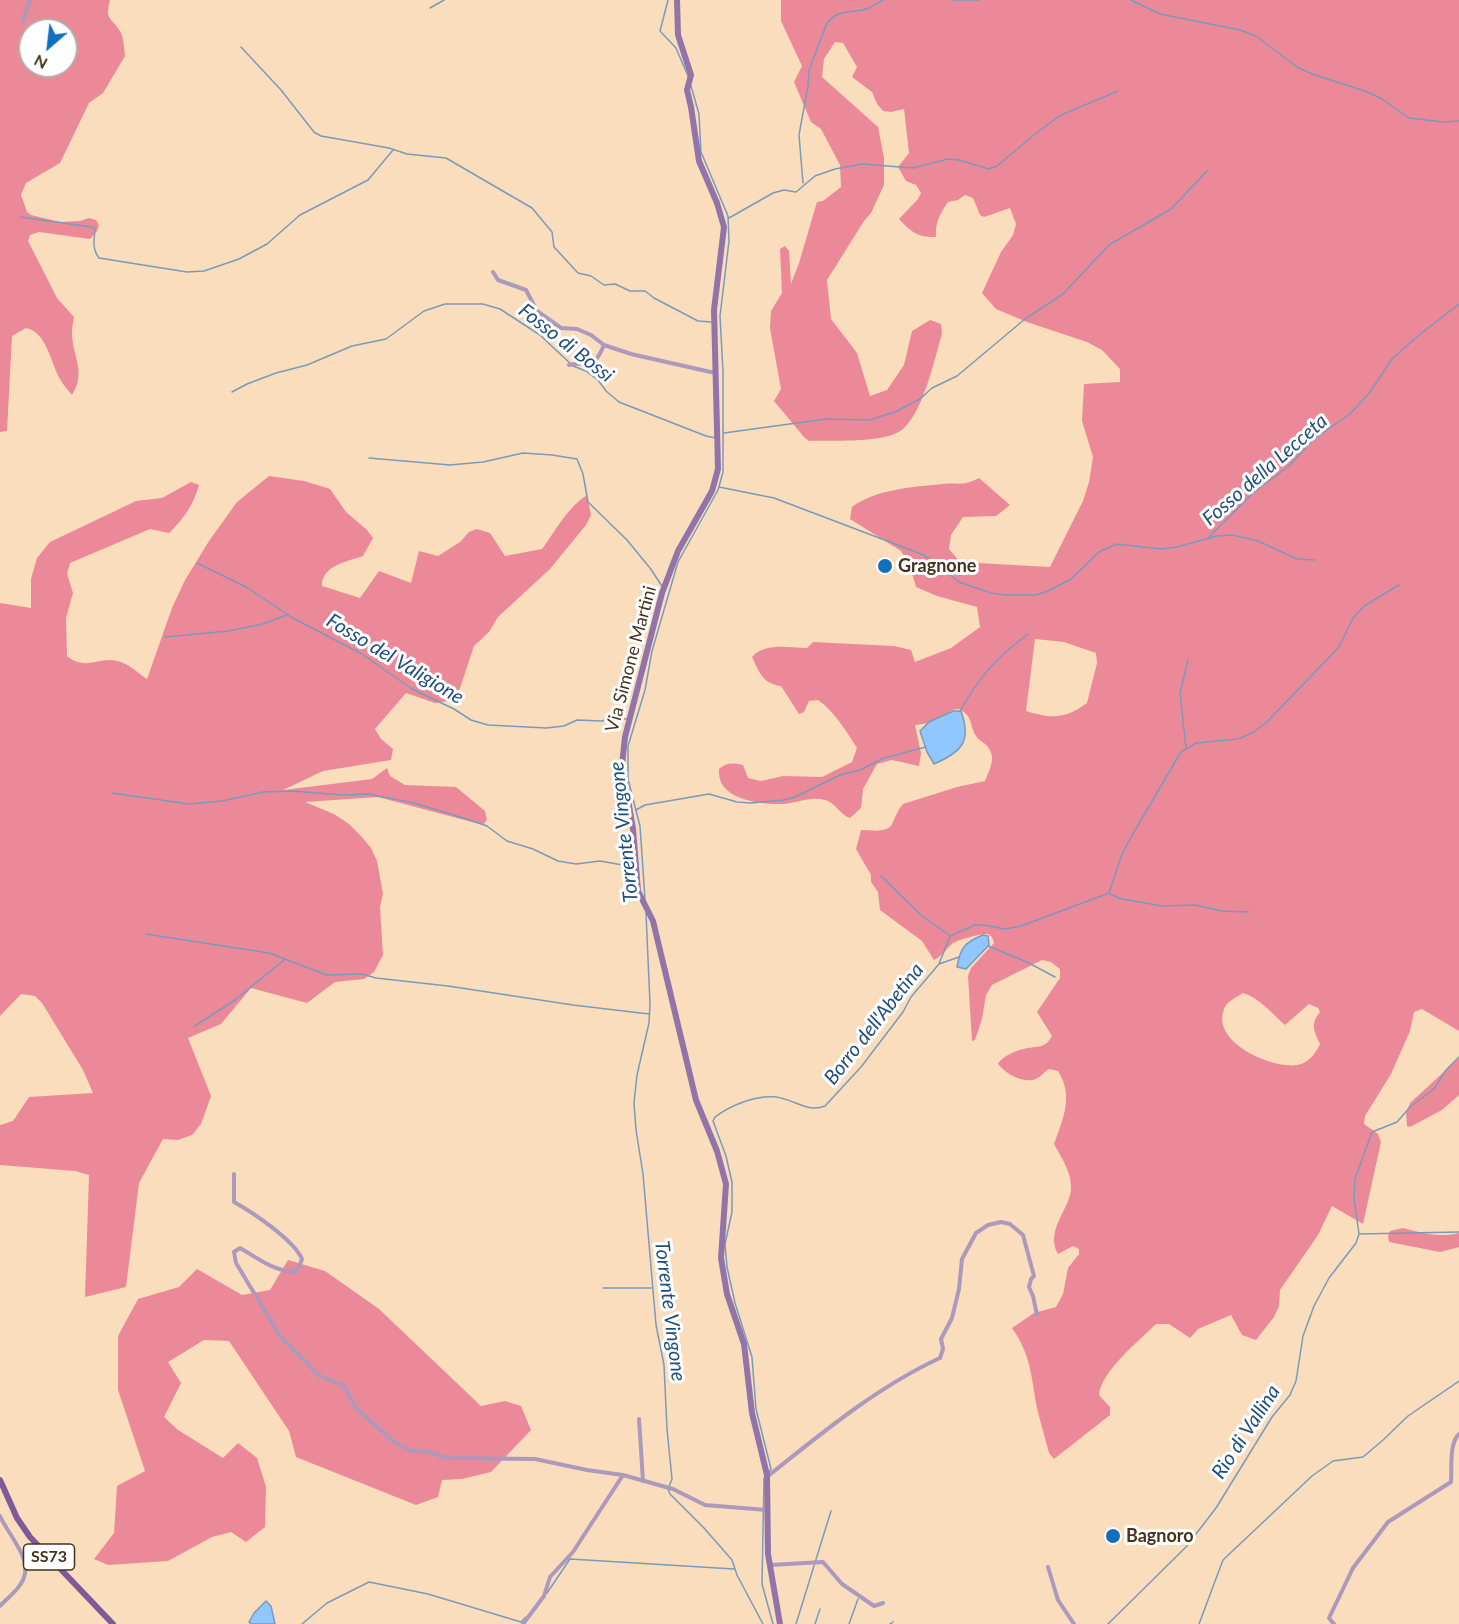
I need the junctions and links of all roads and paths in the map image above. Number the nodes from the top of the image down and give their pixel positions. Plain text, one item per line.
1 (30, 0) edge
2 (676, 0) edge
3 (24, 18) edge
4 (493, 272) dead end
5 (604, 345) junction
6 (572, 364) dead end
7 (715, 373) junction
8 (234, 1174) dead end
9 (1037, 1316) dead end
10 (639, 1419) dead end
11 (1459, 1434) edge
12 (623, 1475) junction
13 (767, 1476) junction
14 (0, 1480) edge
15 (643, 1481) junction
16 (767, 1510) junction
17 (0, 1516) edge
18 (770, 1565) junction
19 (1048, 1567) dead end
20 (883, 1603) dead end
21 (0, 1606) edge
22 (113, 1624) edge
23 (523, 1624) edge
24 (780, 1624) edge
25 (1074, 1624) edge
26 (1334, 1624) edge

1 - 3 street
2 - 7 street, Via Simone Martini
4 - 5 street
5 - 6 street
5 - 7 street
7 - 13 street, Via Simone Martini
8 - 12 street
9 - 13 street
10 - 15 street
11 - 26 street
12 - 15 street
12 - 23 street
13 - 16 street, Via Simone Martini
14 - 22 main road, SS73
15 - 16 street
16 - 18 street, Via Simone Martini
17 - 21 street
18 - 20 street
18 - 24 street, Via Simone Martini
19 - 25 street

